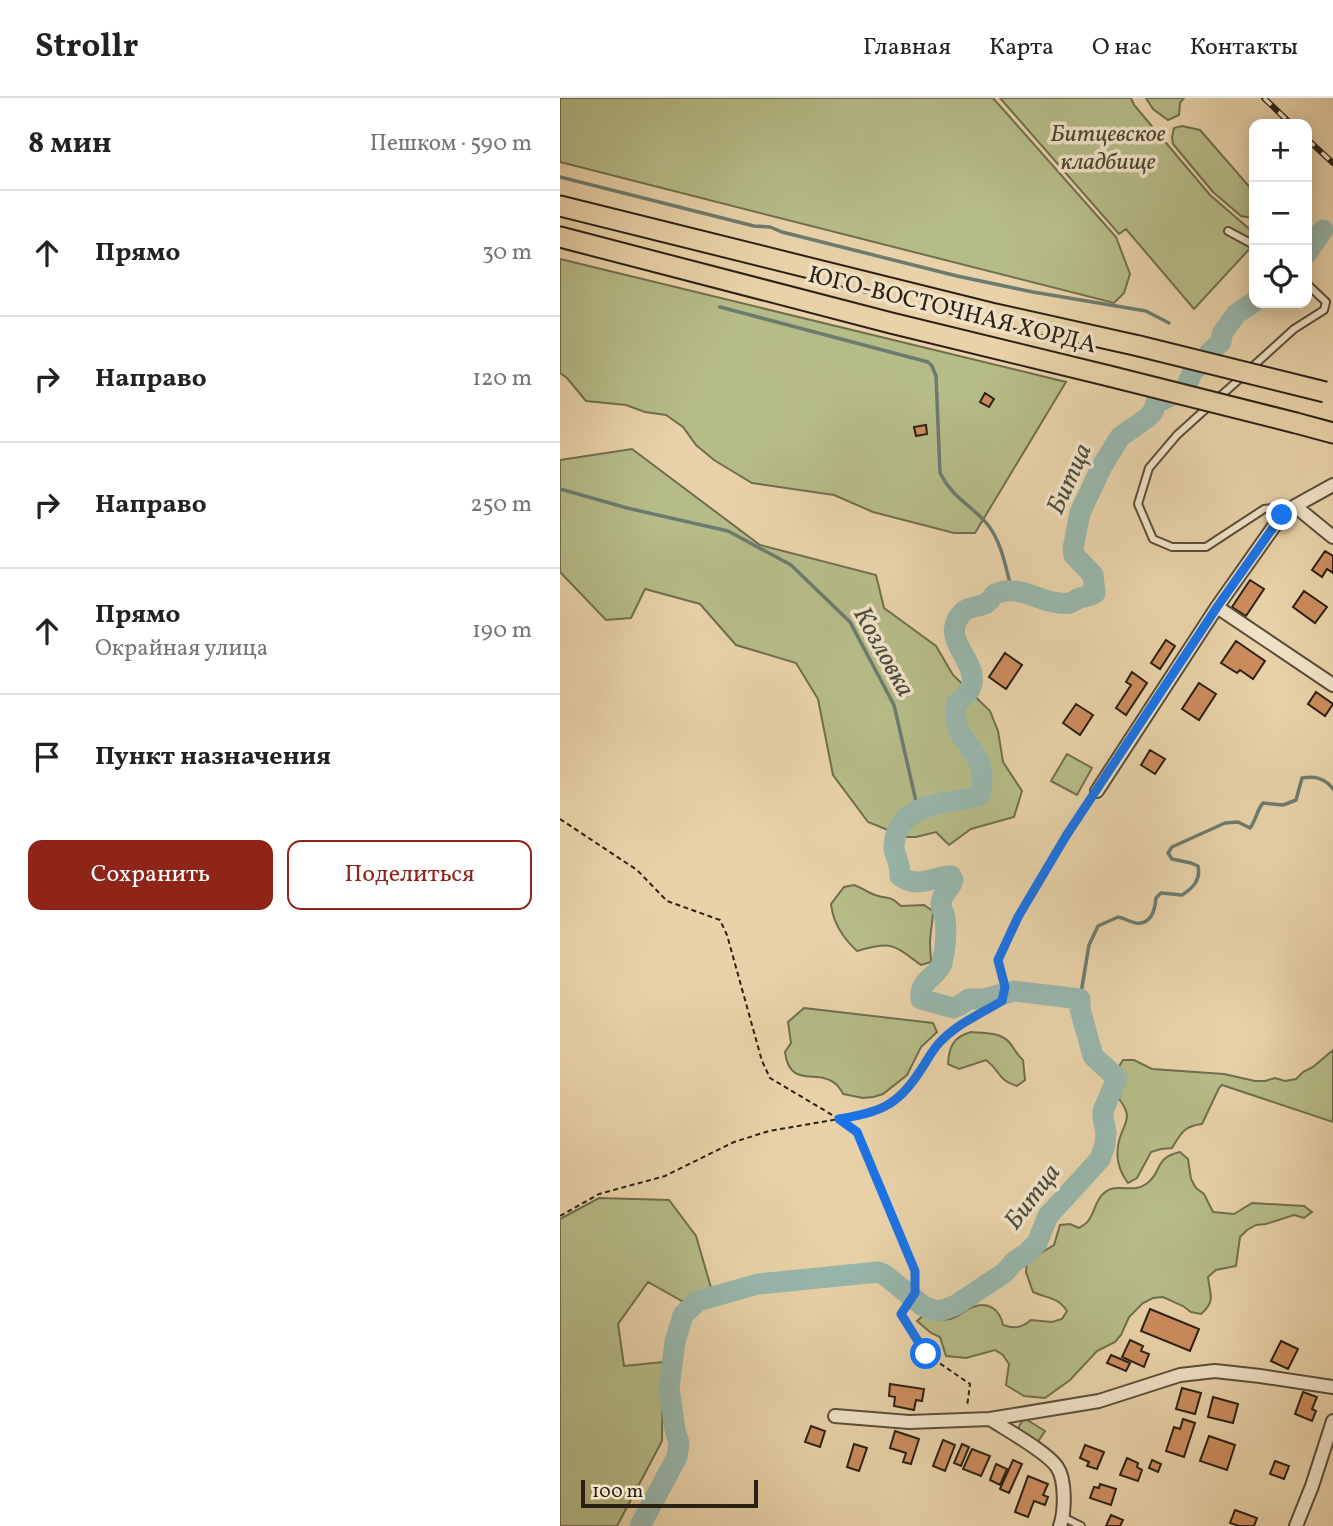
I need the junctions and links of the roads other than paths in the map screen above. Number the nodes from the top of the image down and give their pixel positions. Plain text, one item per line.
1 (560, 206) edge
2 (1228, 231) dead end
3 (560, 237) edge
4 (1249, 242) edge
5 (1312, 289) edge
6 (1329, 393) edge
7 (1333, 433) edge
8 (1333, 485) edge
9 (1294, 506) junction
10 (1333, 537) edge
11 (1217, 607) junction
12 (1333, 685) edge
13 (1097, 791) road end
14 (1333, 1387) edge
15 (835, 1416) dead end
16 (990, 1419) junction
17 (1333, 1421) edge
18 (1061, 1522) edge
19 (1081, 1526) edge
20 (1296, 1526) edge

1 - 6 main road, ЮГО-ВОСТОЧНАЯ ХОРДА, bridge
2 - 4 lane
3 - 7 main road, ЮГО-ВОСТОЧНАЯ ХОРДА, bridge
5 - 9 lane
8 - 9 street
9 - 10 street
9 - 11 street
11 - 12 street
11 - 13 street
14 - 16 street
15 - 16 street
16 - 18 street
17 - 20 street
18 - 19 lane

